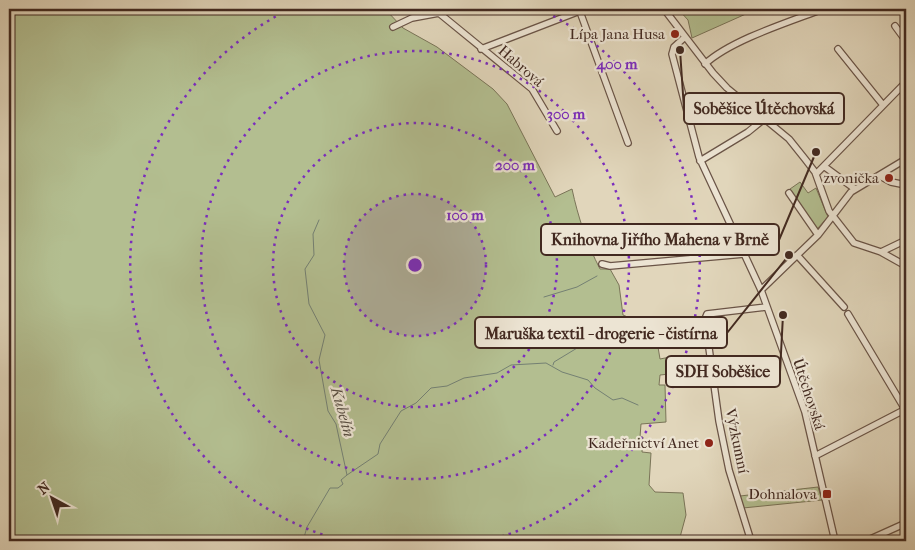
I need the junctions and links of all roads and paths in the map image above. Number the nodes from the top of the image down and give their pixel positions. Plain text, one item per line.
1 (581, 9) edge
2 (823, 9) edge
3 (436, 11) edge
4 (665, 11) edge
5 (894, 26) dead end
6 (394, 27) dead end
7 (685, 37) junction
8 (906, 39) edge
9 (480, 49) junction
10 (838, 49) dead end
11 (705, 64) junction
12 (906, 82) edge
13 (884, 105) junction
14 (764, 119) junction
15 (557, 131) dead end
16 (628, 143) dead end
17 (906, 159) edge
18 (700, 161) junction
19 (825, 167) junction
20 (816, 174) junction
21 (880, 176) junction
22 (906, 185) edge
23 (854, 189) junction
24 (789, 193) dead end
25 (833, 217) junction
26 (818, 235) junction
27 (906, 240) edge
28 (881, 252) junction
29 (744, 254) junction
30 (797, 255) junction
31 (602, 264) dead end
32 (906, 266) edge
33 (761, 290) junction
34 (766, 307) junction
35 (844, 307) dead end
36 (848, 314) dead end
37 (906, 410) edge
38 (815, 456) junction
39 (906, 523) edge
40 (751, 541) edge
41 (835, 541) edge
42 (866, 541) edge

1 - 9 street
1 - 16 street
2 - 11 street
3 - 6 street
3 - 9 street, Habrová
4 - 7 street
5 - 8 street
7 - 11 street
7 - 18 street, Útěchovská
9 - 15 street, Habrová
10 - 13 street
11 - 14 street
12 - 13 street
13 - 19 street
14 - 18 street
14 - 20 street
17 - 21 street
18 - 29 street, Útěchovská
19 - 20 street
19 - 23 street
20 - 25 street
21 - 22 street
21 - 23 street
23 - 25 street
24 - 26 street
25 - 26 street
25 - 28 street
26 - 30 street
27 - 28 street
28 - 32 street
29 - 31 street
29 - 33 street, Útěchovská
30 - 33 street
30 - 35 street
33 - 34 street, Útěchovská
34 - 38 street, Útěchovská
34 - 40 street, Výzkumní
36 - 37 street
37 - 38 street
38 - 41 street, Útěchovská
39 - 42 street

